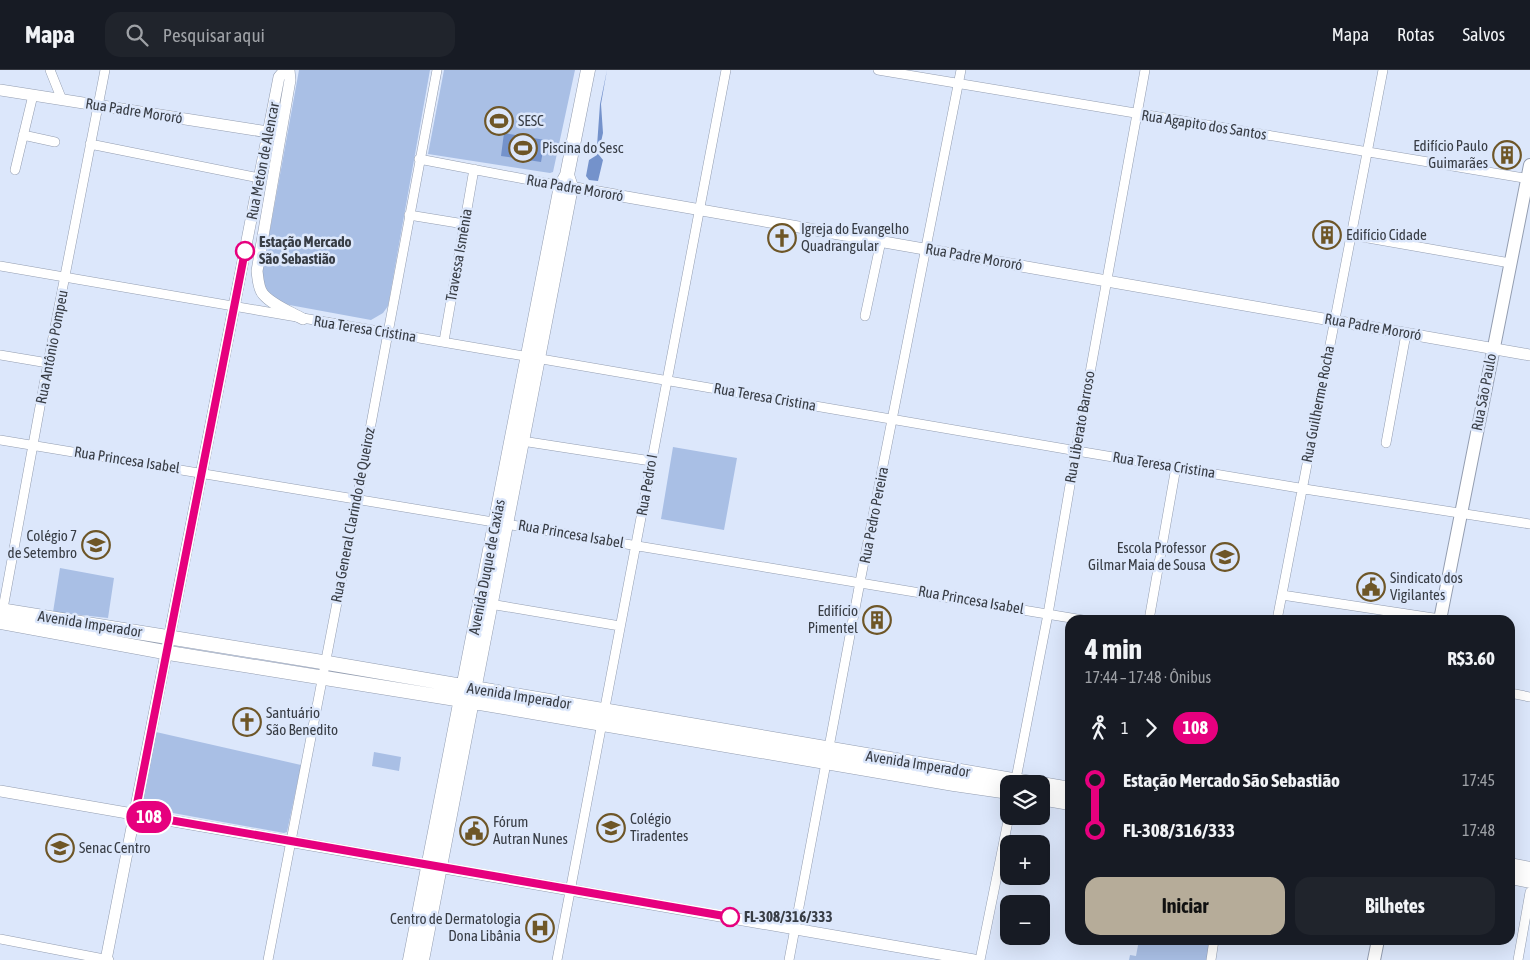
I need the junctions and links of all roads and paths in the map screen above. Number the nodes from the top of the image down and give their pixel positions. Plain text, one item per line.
1 (50, 70) edge
2 (105, 70) edge
3 (284, 70) edge
4 (289, 70) edge
5 (437, 70) edge
6 (588, 70) edge
7 (726, 70) edge
8 (878, 70) edge
9 (961, 70) edge
10 (1145, 70) edge
11 (1382, 70) edge
12 (959, 84) junction
13 (0, 90) edge
14 (33, 95) junction
15 (62, 100) junction
16 (97, 106) junction
17 (1137, 114) junction
18 (268, 132) junction
19 (23, 135) junction
20 (55, 142) dead end
21 (90, 144) junction
22 (1368, 152) junction
23 (419, 159) junction
24 (1530, 165) edge
25 (474, 169) junction
26 (15, 170) dead end
27 (259, 178) junction
28 (1529, 179) edge
29 (566, 183) junction
30 (700, 210) junction
31 (409, 215) junction
32 (464, 224) junction
33 (1351, 235) junction
34 (881, 241) junction
35 (925, 248) junction
36 (1510, 263) junction
37 (0, 266) edge
38 (65, 277) junction
39 (1107, 281) junction
40 (234, 306) junction
41 (865, 316) dead end
42 (304, 319) junction
43 (1334, 320) junction
44 (388, 332) junction
45 (1406, 334) junction
46 (444, 341) junction
47 (1493, 348) junction
48 (0, 355) edge
49 (1530, 355) edge
50 (532, 357) junction
51 (48, 363) junction
52 (667, 380) junction
53 (893, 418) junction
54 (0, 440) edge
55 (522, 441) junction
56 (1386, 443) dead end
57 (34, 446) junction
58 (1076, 450) junction
59 (651, 461) junction
60 (1176, 467) junction
61 (200, 472) junction
62 (1302, 489) junction
63 (357, 499) junction
64 (1460, 514) junction
65 (501, 522) junction
66 (1530, 524) edge
67 (636, 545) junction
68 (860, 582) junction
69 (1282, 595) junction
70 (490, 604) junction
71 (1048, 614) junction
72 (1150, 615) edge
73 (1278, 615) edge
74 (1408, 615) edge
75 (1441, 615) edge
76 (1065, 617) edge
77 (1, 618) edge
78 (620, 626) junction
79 (169, 637) junction
80 (166, 652) junction
81 (325, 663) junction
82 (322, 678) junction
83 (467, 694) junction
84 (1515, 694) edge
85 (1530, 697) edge
86 (603, 717) junction
87 (827, 755) junction
88 (1015, 775) edge
89 (1000, 785) edge
90 (1050, 786) edge
91 (1065, 788) edge
92 (0, 791) edge
93 (1050, 800) edge
94 (1065, 802) edge
95 (135, 814) junction
96 (1007, 825) edge
97 (291, 841) junction
98 (434, 866) junction
99 (1515, 866) edge
100 (1530, 869) edge
101 (1515, 878) edge
102 (1530, 881) edge
103 (571, 890) junction
104 (1530, 892) edge
105 (795, 929) junction
106 (0, 939) edge
107 (1213, 945) edge
108 (1377, 945) edge
109 (107, 960) edge
110 (268, 960) edge
111 (410, 960) edge
112 (422, 960) edge
113 (557, 960) edge
114 (789, 960) edge
115 (974, 960) edge
116 (980, 960) edge
117 (1211, 960) edge
118 (1374, 960) edge
119 (1518, 960) edge

1 - 15 street
2 - 16 street, Rua Antônio Pompeu
3 - 18 street, Rua Meton de Alencar
4 - 42 street
5 - 23 street, Rua General Clarindo de Queiroz
6 - 29 main road, Avenida Duque de Caxias
7 - 30 street, Rua Pedro I
8 - 12 street, Rua Agapito dos Santos
9 - 12 street, Rua Pedro Pereira
10 - 17 street, Rua Liberato Barroso
11 - 22 street, Rua Guilherme Rocha
12 - 17 street, Rua Agapito dos Santos
12 - 35 street, Rua Pedro Pereira
13 - 14 street, Rua Padre Mororó
14 - 15 street, Rua Padre Mororó
14 - 19 street
15 - 16 street, Rua Padre Mororó
16 - 18 street, Rua Padre Mororó
16 - 21 street, Rua Antônio Pompeu
17 - 22 street, Rua Agapito dos Santos
17 - 39 street, Rua Liberato Barroso
18 - 27 street, Rua Meton de Alencar
19 - 20 street
19 - 26 street
21 - 27 street
21 - 38 street, Rua Antônio Pompeu
22 - 28 street, Rua Agapito dos Santos
22 - 33 street, Rua Guilherme Rocha
23 - 25 street, Rua Padre Mororó
23 - 31 street, Rua General Clarindo de Queiroz
24 - 28 main road, Rua São Paulo
25 - 29 street, Rua Padre Mororó
25 - 32 street, Travessa Ismênia
27 - 40 street, Rua Meton de Alencar
28 - 36 main road, Rua São Paulo
29 - 30 street, Rua Padre Mororó
29 - 50 main road, Avenida Duque de Caxias
30 - 34 street, Rua Padre Mororó
30 - 52 street, Rua Pedro I
31 - 32 street
31 - 44 street, Rua General Clarindo de Queiroz
32 - 46 street, Travessa Ismênia
33 - 36 street
33 - 43 street, Rua Guilherme Rocha
34 - 35 street, Rua Padre Mororó
34 - 41 street
35 - 39 street, Rua Padre Mororó
35 - 53 street, Rua Pedro Pereira
36 - 47 main road, Rua São Paulo
37 - 38 street, Rua Teresa Cristina
38 - 40 street, Rua Teresa Cristina
38 - 51 street, Rua Antônio Pompeu
39 - 43 street, Rua Padre Mororó
39 - 58 street, Rua Liberato Barroso
40 - 42 street, Rua Teresa Cristina
40 - 61 street, Rua Meton de Alencar
42 - 44 street, Rua Teresa Cristina
43 - 45 street, Rua Padre Mororó
43 - 62 street, Rua Guilherme Rocha
44 - 46 street, Rua Teresa Cristina
44 - 63 street, Rua General Clarindo de Queiroz
45 - 47 street, Rua Padre Mororó
45 - 56 street
46 - 50 street, Rua Teresa Cristina
47 - 49 street, Rua Padre Mororó
47 - 64 main road, Rua São Paulo
48 - 51 street
50 - 52 street, Rua Teresa Cristina
50 - 55 main road, Avenida Duque de Caxias
50 - 65 main road, Avenida Duque de Caxias
51 - 57 street, Rua Antônio Pompeu
52 - 53 street, Rua Teresa Cristina
52 - 59 street, Rua Pedro I
53 - 58 street, Rua Teresa Cristina
53 - 68 street, Rua Pedro Pereira
54 - 57 street, Rua Princesa Isabel
55 - 59 street
55 - 65 main road, Avenida Duque de Caxias
57 - 61 street, Rua Princesa Isabel
57 - 77 street, Rua Antônio Pompeu
58 - 60 street, Rua Teresa Cristina
58 - 71 street, Rua Liberato Barroso
59 - 67 street, Rua Pedro I
60 - 62 street, Rua Teresa Cristina
60 - 72 street
61 - 63 street, Rua Princesa Isabel
61 - 79 street, Rua Meton de Alencar
62 - 64 street, Rua Teresa Cristina
62 - 69 street, Rua Guilherme Rocha
63 - 65 street, Rua Princesa Isabel
63 - 81 street, Rua General Clarindo de Queiroz
64 - 66 street, Rua Teresa Cristina
64 - 75 main road, Rua São Paulo
65 - 67 street, Rua Princesa Isabel
65 - 70 main road, Avenida Duque de Caxias
65 - 83 main road, Avenida Duque de Caxias
67 - 68 street, Rua Princesa Isabel
67 - 78 street, Rua Pedro I
68 - 71 street, Rua Princesa Isabel
68 - 87 street, Rua Pedro Pereira
69 - 73 street, Rua Guilherme Rocha
69 - 74 street
70 - 78 street
70 - 83 main road, Avenida Duque de Caxias
71 - 76 street, Rua Princesa Isabel
71 - 88 street, Rua Liberato Barroso
77 - 79 main road, Avenida Imperador
77 - 80 main road, Avenida Imperador
78 - 86 street, Rua Pedro I
79 - 80 street, Rua Meton de Alencar
79 - 81 main road, Avenida Imperador
80 - 82 main road, Avenida Imperador
80 - 95 street, Rua Meton de Alencar
81 - 82 street, Rua General Clarindo de Queiroz
81 - 83 main road, Avenida Imperador
82 - 83 main road, Avenida Imperador
82 - 97 street, Rua General Clarindo de Queiroz
83 - 86 main road, Avenida Imperador
83 - 98 main road, Avenida Duque de Caxias
84 - 85 street
86 - 87 main road, Avenida Imperador
86 - 103 street, Rua Pedro I
87 - 89 main road, Avenida Imperador
87 - 105 street, Rua Pedro Pereira
90 - 91 main road
92 - 95 street
93 - 94 main road
95 - 97 street
95 - 109 street, Rua Meton de Alencar
96 - 116 street
97 - 98 street
97 - 110 street, Rua General Clarindo de Queiroz
98 - 103 street
98 - 111 main road, Avenida Duque de Caxias
98 - 112 main road, Avenida Duque de Caxias
99 - 100 main road
101 - 102 main road
103 - 105 street
103 - 113 street, Rua Pedro I
104 - 119 street
105 - 114 street, Rua Pedro Pereira
105 - 115 street
106 - 109 street
107 - 117 street
108 - 118 main road

